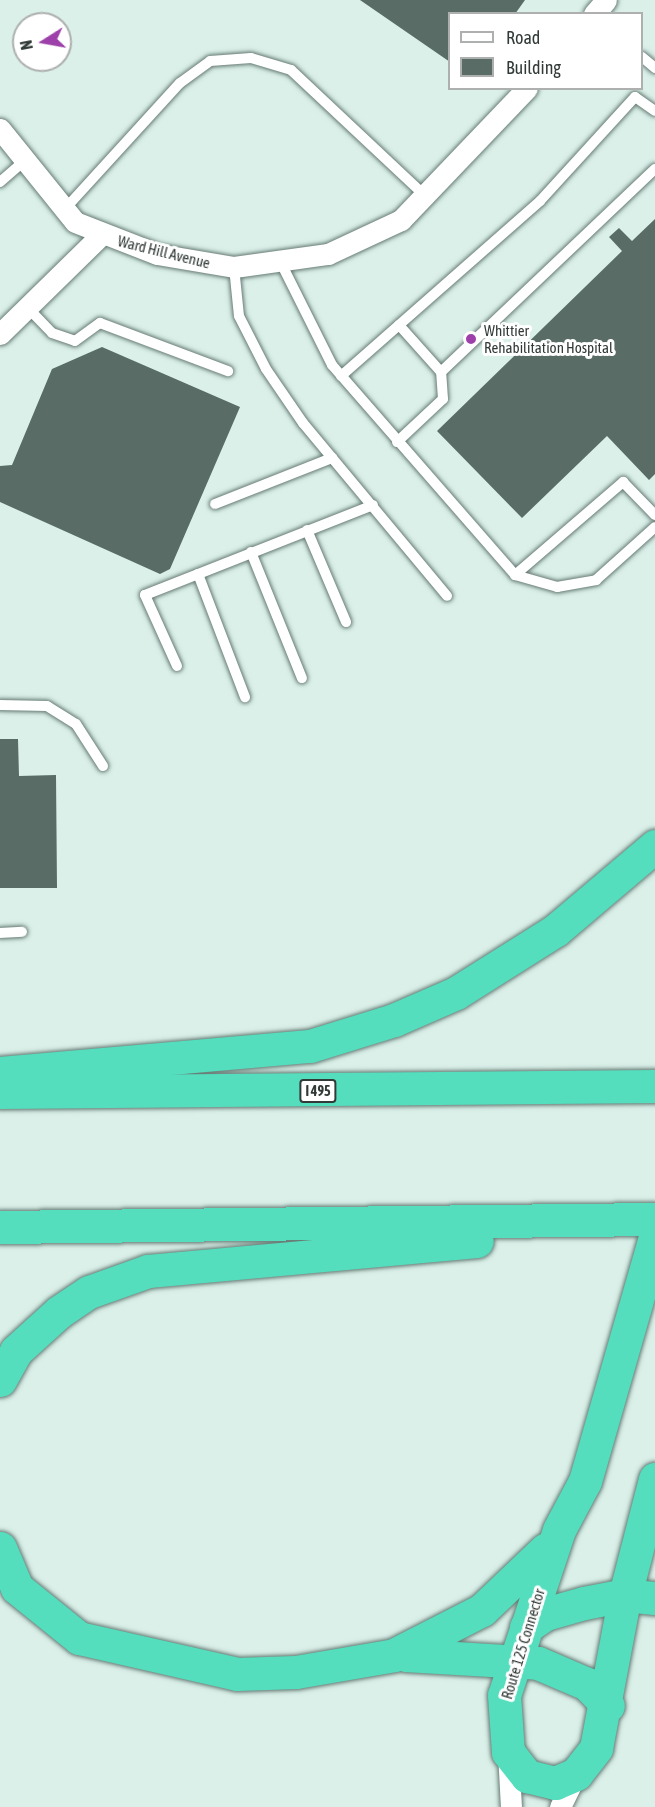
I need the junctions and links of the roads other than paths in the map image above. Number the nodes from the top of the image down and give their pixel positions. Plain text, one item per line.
1 (606, 0) edge
2 (596, 12) edge
3 (643, 58) edge
4 (655, 68) edge
5 (525, 90) edge
6 (655, 111) edge
7 (0, 129) edge
8 (22, 163) junction
9 (655, 169) edge
10 (0, 182) edge
11 (425, 196) junction
12 (64, 210) junction
13 (101, 235) junction
14 (281, 262) junction
15 (234, 267) junction
16 (27, 307) junction
17 (399, 325) junction
18 (2, 327) edge
19 (228, 371) dead end
20 (441, 372) junction
21 (341, 376) junction
22 (397, 442) junction
23 (332, 458) junction
24 (215, 504) dead end
25 (373, 505) junction
26 (655, 515) edge
27 (655, 527) edge
28 (307, 530) junction
29 (251, 552) junction
30 (198, 574) junction
31 (515, 575) junction
32 (447, 596) dead end
33 (346, 622) dead end
34 (177, 666) dead end
35 (302, 678) dead end
36 (245, 697) dead end
37 (0, 705) edge
38 (103, 766) dead end
39 (655, 846) edge
40 (22, 932) dead end
41 (0, 933) edge
42 (0, 1073) edge
43 (655, 1086) edge
44 (0, 1092) edge
45 (607, 1219) junction
46 (655, 1219) edge
47 (0, 1227) edge
48 (655, 1237) edge
49 (0, 1380) edge
50 (655, 1479) edge
51 (559, 1530) junction
52 (0, 1548) edge
53 (640, 1597) edge
54 (526, 1627) junction
55 (394, 1655) junction
56 (516, 1659) junction
57 (608, 1706) junction
58 (508, 1752) junction
59 (576, 1774) junction
60 (511, 1807) edge
61 (560, 1807) edge

1 - 2 street
3 - 4 lane
5 - 11 street, Ward Hill Avenue
6 - 17 lane
7 - 8 street, Ward Hill Avenue
8 - 10 lane
8 - 12 street, Ward Hill Avenue
9 - 20 lane
11 - 12 lane
11 - 14 street, Ward Hill Avenue
12 - 13 street, Ward Hill Avenue
13 - 15 street, Ward Hill Avenue
13 - 16 street
14 - 15 street, Ward Hill Avenue
14 - 21 lane
15 - 23 lane
16 - 18 street
16 - 19 lane
17 - 20 lane
17 - 21 lane
20 - 22 lane
21 - 22 lane
22 - 31 lane
23 - 24 lane
23 - 25 lane
25 - 28 lane
25 - 32 lane
26 - 31 lane
27 - 31 lane
28 - 29 lane
28 - 33 lane
29 - 30 lane
29 - 35 lane
30 - 34 lane
30 - 36 lane
37 - 38 lane
39 - 42 highway
40 - 41 lane
43 - 44 highway, I 495
45 - 46 highway
45 - 47 highway
45 - 49 highway
48 - 51 highway, Route 125 Connector
50 - 53 highway
51 - 54 highway, Route 125 Connector
51 - 55 highway
52 - 55 highway
53 - 54 highway
53 - 57 highway
54 - 56 highway, Route 125 Connector
55 - 56 highway
56 - 57 highway
56 - 58 highway, Route 125 Connector
57 - 59 highway
58 - 59 highway
58 - 60 street
59 - 61 street

